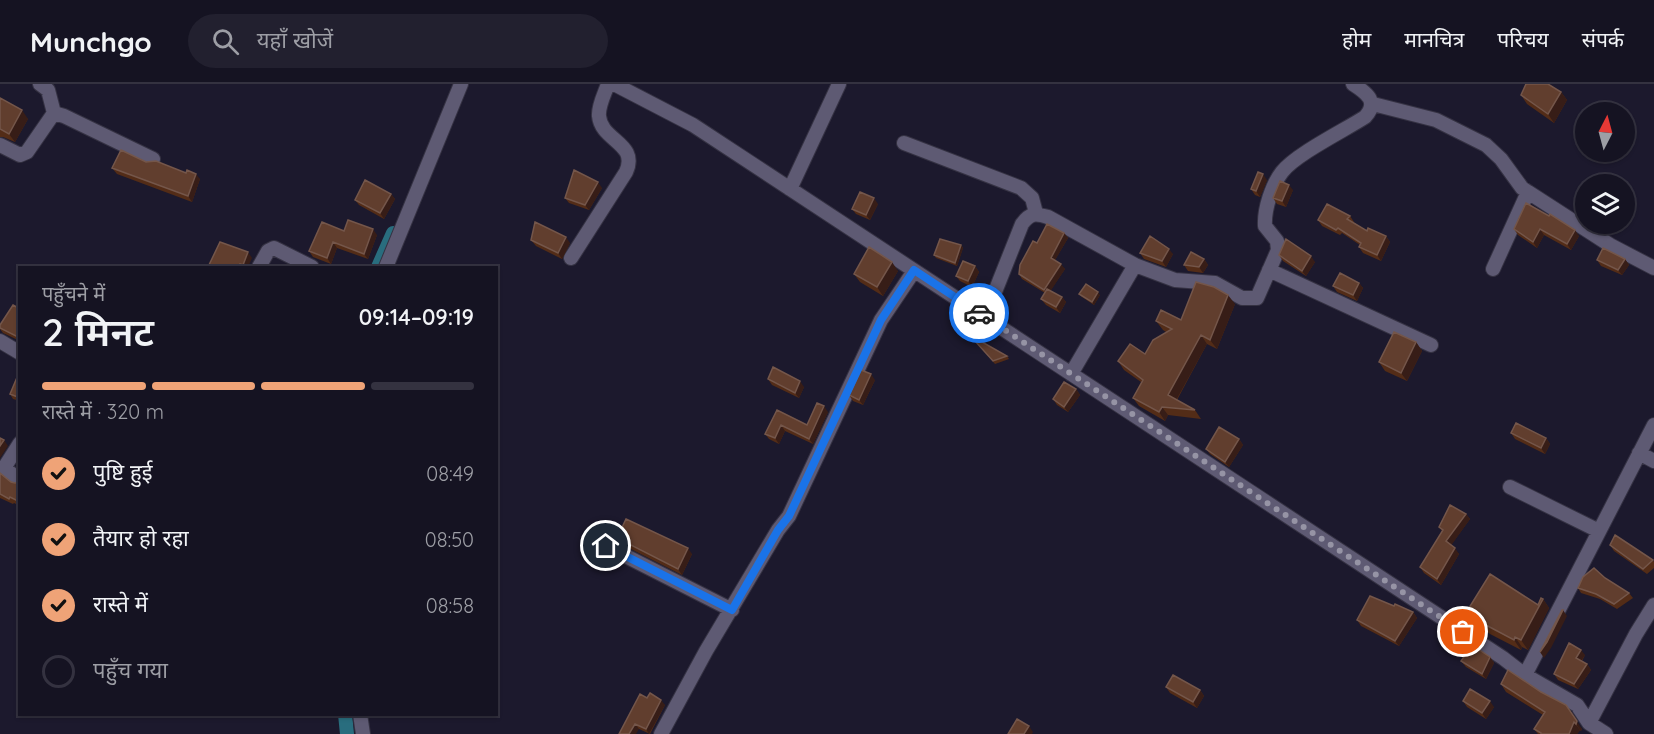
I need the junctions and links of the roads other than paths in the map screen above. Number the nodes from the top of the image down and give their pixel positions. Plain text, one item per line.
1 (40, 84) edge
2 (461, 84) edge
3 (608, 84) edge
4 (615, 84) edge
5 (839, 84) edge
6 (1353, 84) edge
7 (1373, 104) junction
8 (54, 113) junction
9 (904, 143) dead end
10 (0, 145) edge
11 (153, 159) edge
12 (790, 189) junction
13 (1528, 192) junction
14 (1036, 213) junction
15 (571, 258) dead end
16 (1135, 265) junction
17 (260, 266) edge
18 (310, 266) edge
19 (386, 266) edge
20 (1654, 268) edge
21 (914, 270) junction
22 (1269, 270) junction
23 (1494, 270) dead end
24 (985, 317) junction
25 (0, 341) edge
26 (1431, 345) dead end
27 (18, 352) edge
28 (1071, 374) junction
29 (1654, 425) edge
30 (18, 446) edge
31 (1639, 453) junction
32 (1654, 461) edge
33 (18, 478) edge
34 (1510, 487) dead end
35 (1599, 531) junction
36 (606, 546) dead end
37 (1654, 605) edge
38 (732, 610) junction
39 (1526, 675) junction
40 (360, 716) edge
41 (1589, 723) junction
42 (363, 734) edge
43 (661, 734) edge
44 (1606, 734) edge

1 - 8 street
2 - 19 street
3 - 15 street
4 - 12 street
5 - 12 street
6 - 7 street
7 - 13 street
7 - 22 street
8 - 10 street
8 - 11 street
9 - 14 street
12 - 21 street
13 - 20 street
13 - 23 street
14 - 16 street
14 - 24 street
16 - 22 street
16 - 28 street
17 - 18 street
21 - 24 street
21 - 38 street
22 - 26 street
24 - 28 street
25 - 27 street
28 - 39 street
29 - 31 street
30 - 33 street
31 - 32 street
31 - 35 street
34 - 35 street
35 - 39 street
36 - 38 street
37 - 41 street
38 - 43 street
39 - 41 street
40 - 42 street
41 - 44 street

